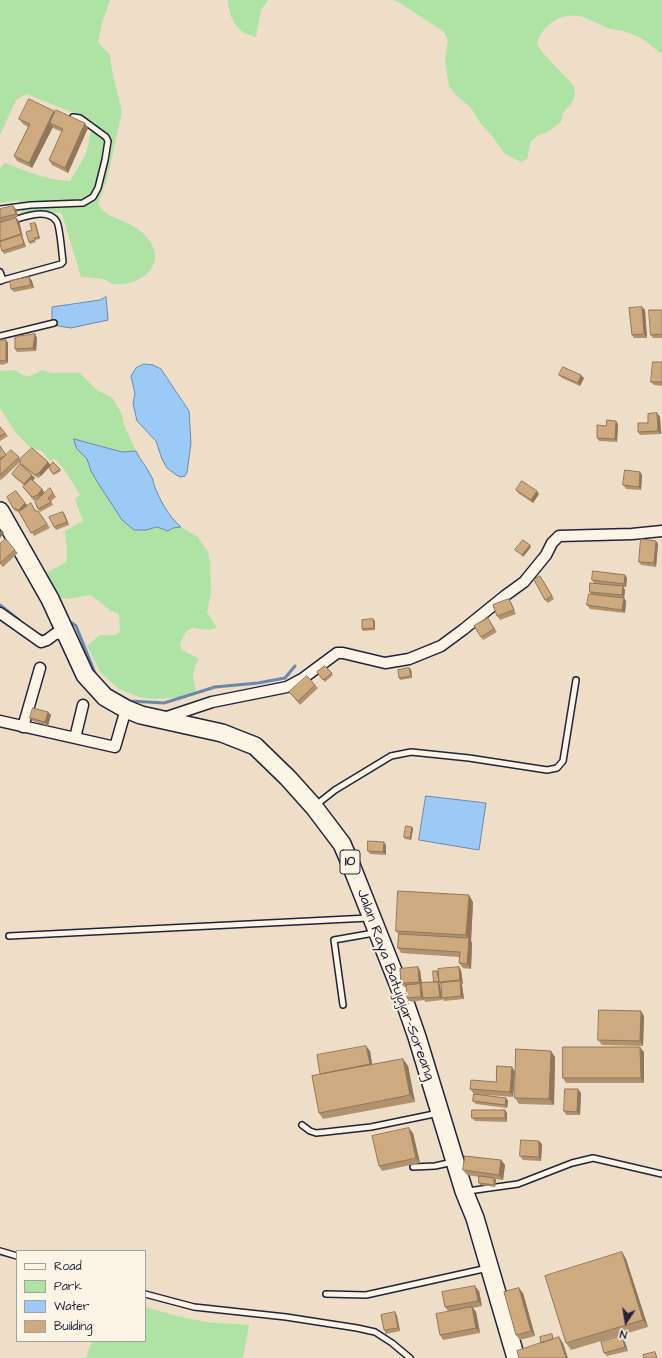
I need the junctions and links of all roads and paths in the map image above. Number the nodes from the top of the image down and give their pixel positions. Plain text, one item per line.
1 (73, 118) edge
2 (0, 209) edge
3 (0, 224) edge
4 (0, 272) edge
5 (1, 280) edge
6 (54, 323) dead end
7 (0, 336) edge
8 (0, 511) edge
9 (662, 531) edge
10 (0, 613) edge
11 (66, 633) junction
12 (40, 668) dead end
13 (576, 680) dead end
14 (83, 705) dead end
15 (126, 709) junction
16 (161, 719) junction
17 (0, 721) edge
18 (23, 727) junction
19 (75, 738) junction
20 (314, 807) junction
21 (375, 926) junction
22 (9, 936) dead end
23 (343, 1005) dead end
24 (440, 1113) junction
25 (302, 1124) dead end
26 (455, 1161) junction
27 (413, 1167) edge
28 (662, 1174) edge
29 (464, 1191) junction
30 (0, 1251) edge
31 (16, 1256) edge
32 (490, 1267) junction
33 (146, 1294) edge
34 (326, 1294) dead end
35 (410, 1358) edge
36 (516, 1358) edge

1 - 2 lane
3 - 5 lane
4 - 5 lane
6 - 7 lane
8 - 11 highway, Jalan Raya Batujajar-Soreang / 10
9 - 16 street
10 - 11 street
11 - 15 highway, Jalan Raya Batujajar-Soreang / 10
12 - 18 street
13 - 20 lane
14 - 19 street
15 - 16 highway, Jalan Raya Batujajar-Soreang / 10
15 - 19 street
16 - 20 highway, Jalan Raya Batujajar-Soreang / 10
17 - 18 street
18 - 19 street
20 - 21 highway, Jalan Raya Batujajar-Soreang / 10
21 - 22 lane
21 - 23 lane
21 - 24 highway, Jalan Raya Batujajar-Soreang / 10
24 - 25 lane
24 - 26 highway, Jalan Raya Batujajar-Soreang / 10
26 - 27 lane
26 - 29 highway, Jalan Raya Batujajar-Soreang / 10
28 - 29 lane
29 - 32 highway, Jalan Raya Batujajar-Soreang / 10
30 - 31 lane
32 - 34 lane
32 - 36 highway, Jalan Raya Batujajar-Soreang / 10
33 - 35 lane

